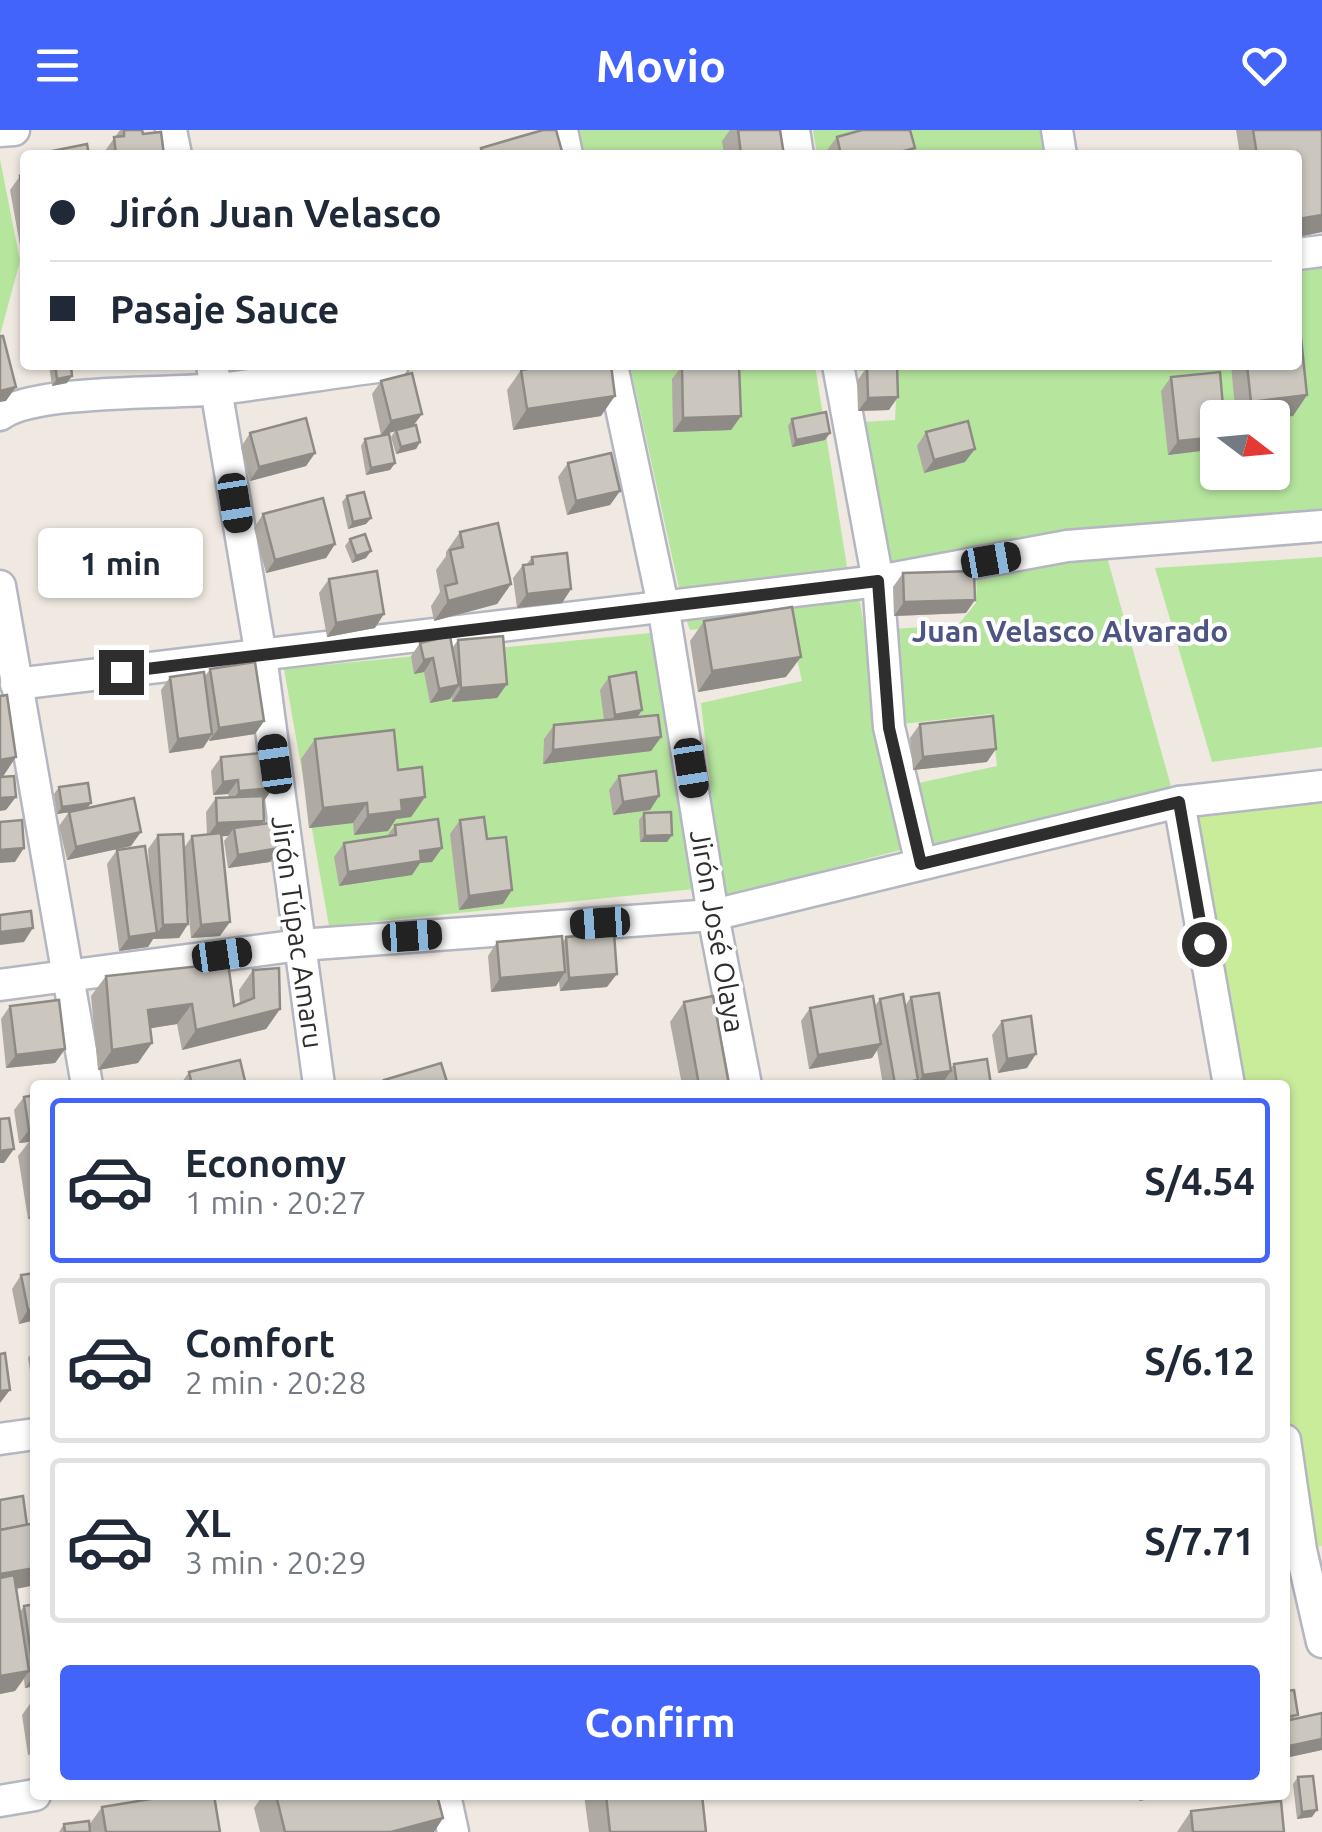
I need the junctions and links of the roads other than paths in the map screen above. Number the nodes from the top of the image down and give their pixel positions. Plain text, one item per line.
1 (14, 130) edge
2 (0, 131) edge
3 (318, 370) edge
4 (613, 370) edge
5 (839, 370) edge
6 (214, 377) edge
7 (0, 415) edge
8 (1322, 526) edge
9 (878, 581) junction
10 (0, 586) edge
11 (664, 605) junction
12 (260, 656) junction
13 (16, 684) junction
14 (1322, 786) edge
15 (1179, 802) junction
16 (921, 864) junction
17 (713, 914) junction
18 (300, 944) junction
19 (68, 976) junction
20 (0, 985) edge
21 (87, 1080) edge
22 (319, 1080) edge
23 (745, 1080) edge
24 (1228, 1080) edge
25 (30, 1435) edge
26 (0, 1439) edge
27 (1290, 1471) edge
28 (1303, 1550) edge
29 (1322, 1642) edge
30 (30, 1795) edge
31 (446, 1800) edge
32 (0, 1801) edge
33 (453, 1832) edge

1 - 2 street
3 - 6 street
4 - 11 street, Jirón José Olaya
5 - 9 street
6 - 7 street
6 - 12 street, Jirón Túpac Amaru
8 - 9 street
9 - 11 street
9 - 16 street
10 - 13 street
11 - 12 street
11 - 17 street, Jirón José Olaya
12 - 13 street
12 - 18 street, Jirón Túpac Amaru
13 - 19 street
14 - 15 street
15 - 16 street
15 - 24 street
16 - 17 street
17 - 18 street
17 - 23 street, Jirón José Olaya
18 - 19 street
18 - 22 street, Jirón Túpac Amaru
19 - 20 street
19 - 21 street
25 - 26 street
27 - 28 street
28 - 29 street
30 - 32 street
31 - 33 street

